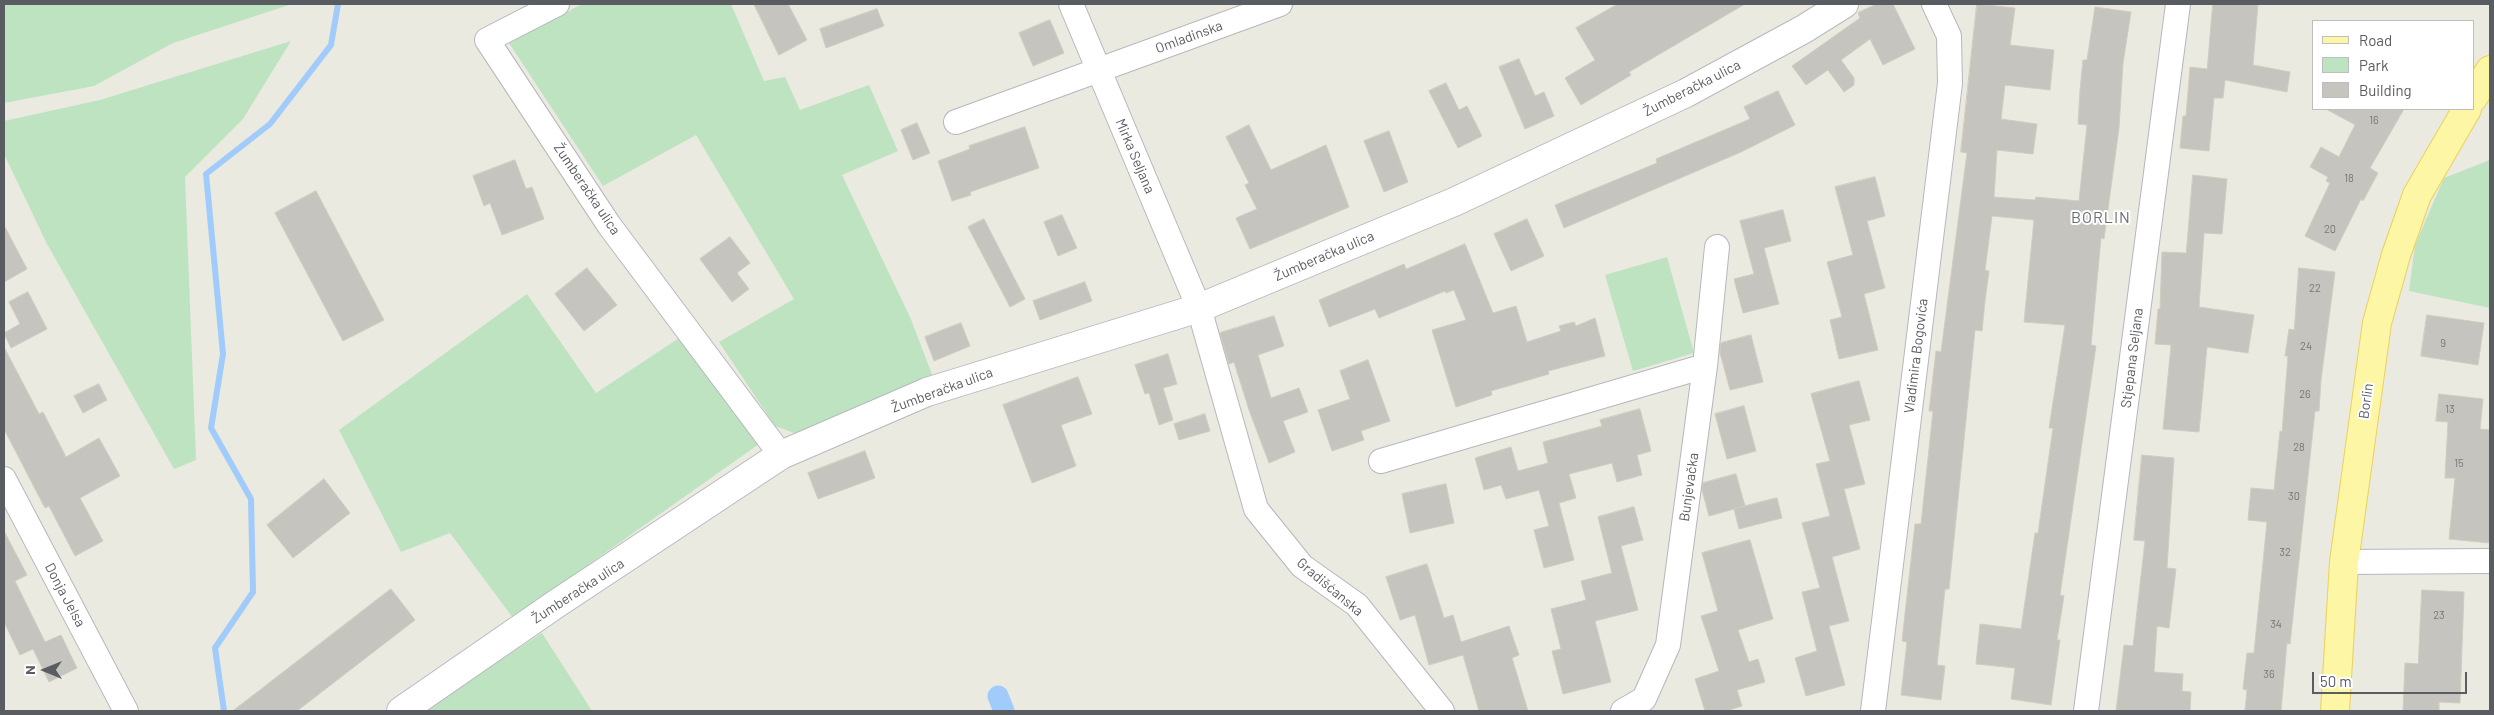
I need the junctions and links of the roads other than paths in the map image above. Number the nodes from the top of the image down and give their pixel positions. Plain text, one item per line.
1 (558, 4) edge
2 (1071, 4) edge
3 (1280, 4) edge
4 (1844, 4) edge
5 (1934, 4) edge
6 (2178, 4) edge
7 (1098, 70) junction
8 (2490, 70) edge
9 (2474, 96) edge
10 (2465, 110) edge
11 (956, 122) dead end
12 (1717, 247) dead end
13 (1199, 308) junction
14 (1705, 366) junction
15 (781, 455) junction
16 (1381, 461) dead end
17 (4, 479) edge
18 (2490, 561) edge
19 (2344, 562) junction
20 (126, 711) edge
21 (401, 711) edge
22 (1442, 711) edge
23 (1623, 711) edge
24 (1873, 711) edge
25 (2086, 711) edge
26 (2335, 711) edge

1 - 15 street, Žumberačka ulica
2 - 7 street, Mirka Seljana
3 - 7 street, Omladinska
4 - 13 main road, Žumberačka ulica
5 - 24 street, Vladimira Bogovića
6 - 25 street, Stjepana Seljana
7 - 11 street, Omladinska
7 - 13 street, Mirka Seljana
8 - 9 main road
10 - 19 main road, Borlin
12 - 14 street, Bunjevačka
13 - 15 main road, Žumberačka ulica
13 - 22 street, Gradišćanska
14 - 16 street
14 - 23 street, Bunjevačka
15 - 21 main road, Žumberačka ulica
17 - 20 street, Donja Jelsa
18 - 19 street
19 - 26 main road, Borlin

